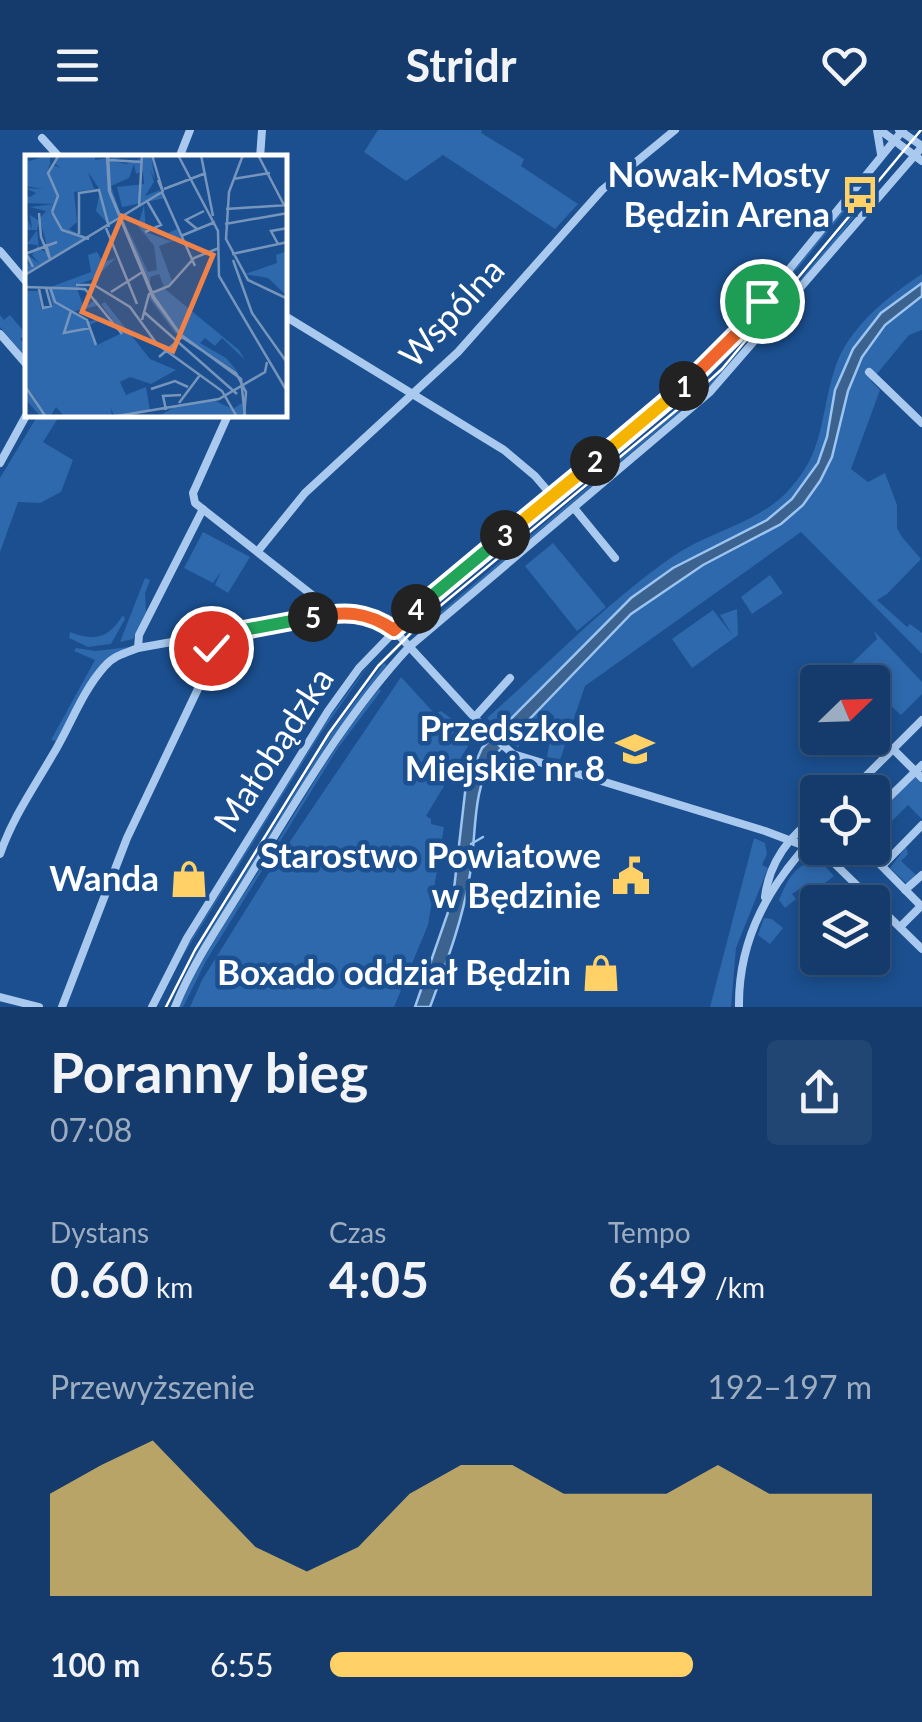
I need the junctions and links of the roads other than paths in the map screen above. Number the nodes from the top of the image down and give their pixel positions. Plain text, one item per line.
1 (190, 130) edge
2 (262, 130) edge
3 (675, 130) edge
4 (879, 130) edge
5 (901, 131) edge
6 (42, 138) dead end
7 (894, 140) junction
8 (922, 146) edge
9 (880, 154) junction
10 (57, 155) edge
11 (179, 155) edge
12 (260, 155) edge
13 (920, 161) edge
14 (0, 251) edge
15 (25, 280) edge
16 (288, 318) edge
17 (0, 334) edge
18 (25, 363) edge
19 (870, 372) dead end
20 (414, 395) junction
21 (25, 417) edge
22 (227, 418) edge
23 (922, 424) edge
24 (1, 458) edge
25 (553, 497) junction
26 (574, 508) junction
27 (203, 509) junction
28 (271, 535) junction
29 (258, 551) junction
30 (615, 558) dead end
31 (270, 562) junction
32 (322, 611) junction
33 (394, 630) junction
34 (212, 636) junction
35 (410, 647) junction
36 (138, 648) junction
37 (510, 678) dead end
38 (474, 718) junction
39 (922, 720) edge
40 (894, 750) junction
41 (920, 771) edge
42 (868, 775) edge
43 (890, 798) edge
44 (922, 825) edge
45 (800, 831) edge
46 (790, 840) junction
47 (800, 844) edge
48 (0, 854) edge
49 (800, 854) edge
50 (836, 865) edge
51 (882, 866) joint
52 (922, 876) edge
53 (906, 890) junction
54 (764, 901) junction
55 (900, 927) junction
56 (922, 949) edge
57 (0, 997) edge
58 (39, 1007) edge
59 (62, 1007) edge
60 (152, 1007) edge
61 (175, 1007) edge
62 (739, 1007) edge

1 - 11 street
2 - 12 street
3 - 20 street, Wspólna
4 - 7 street
4 - 9 street
5 - 7 street, Małobądzka
5 - 8 street
6 - 10 street
7 - 9 street, Małobądzka
7 - 13 street
8 - 13 street
9 - 25 street, Małobądzka
13 - 26 street, Małobądzka
14 - 15 street
16 - 20 street
17 - 18 street
19 - 23 street
20 - 25 street
20 - 28 street, Wspólna
21 - 24 street
22 - 27 street
25 - 33 street, Małobądzka
26 - 30 street
26 - 35 street, Małobądzka
27 - 29 street
27 - 36 street
28 - 29 street, Wspólna
28 - 31 street
29 - 31 street
31 - 32 street
32 - 33 street
32 - 34 street
33 - 35 street
33 - 60 street, Małobądzka
34 - 36 street
34 - 59 street
35 - 38 street
35 - 61 street, Małobądzka
36 - 48 street
37 - 38 street
38 - 46 street
39 - 40 street
40 - 41 street
40 - 42 street
41 - 43 street
44 - 51 street
45 - 46 street
46 - 47 street
46 - 54 street
49 - 54 street
50 - 55 street
51 - 53 street
52 - 53 street
53 - 55 street
54 - 62 street
55 - 56 street
57 - 58 street

